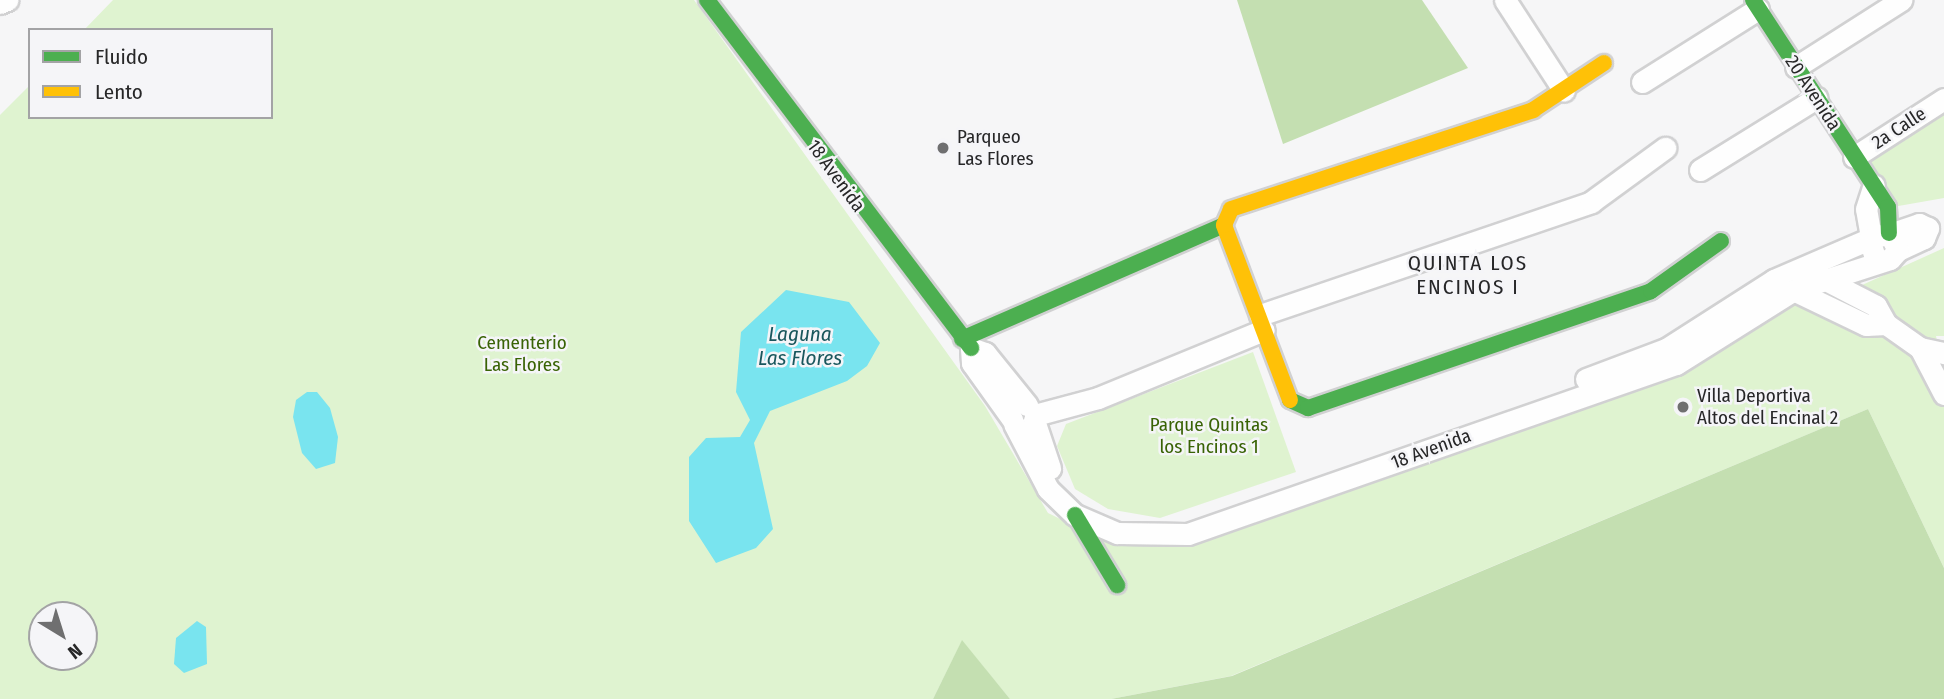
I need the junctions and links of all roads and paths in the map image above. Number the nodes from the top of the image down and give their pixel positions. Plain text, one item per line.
1 (7, 0) edge
2 (707, 0) edge
3 (1506, 0) edge
4 (1901, 0) edge
5 (0, 3) edge
6 (1755, 4) edge
7 (1604, 63) dead end
8 (1796, 67) junction
9 (1642, 82) dead end
10 (1564, 91) junction
11 (1816, 98) junction
12 (1944, 99) edge
13 (1665, 148) dead end
14 (1854, 157) junction
15 (1700, 170) dead end
16 (1874, 185) joint
17 (1224, 225) junction
18 (1936, 226) edge
19 (1883, 238) junction
20 (1721, 241) dead end
21 (1798, 267) junction
22 (1824, 278) junction
23 (1774, 280) junction
24 (1794, 290) junction
25 (1262, 323) junction
26 (1886, 324) junction
27 (967, 344) junction
28 (1920, 348) junction
29 (1944, 353) edge
30 (1944, 394) edge
31 (1024, 417) junction
32 (1075, 515) junction
33 (1117, 585) dead end

1 - 5 street
2 - 27 street, 18 Avenida
3 - 10 street
4 - 8 street
6 - 8 street, 20 Avenida
6 - 9 street
7 - 10 street
8 - 11 street, 20 Avenida
10 - 17 street
11 - 14 street, 20 Avenida
11 - 15 street
12 - 14 street, 2a Calle
13 - 25 street
14 - 16 street, 20 Avenida
16 - 19 street, 20 Avenida
17 - 25 street
17 - 27 street
18 - 19 street, 18 Avenida
19 - 21 street, 18 Avenida
19 - 22 street, 18 Avenida
20 - 25 street
21 - 22 street
21 - 23 street, 18 Avenida
22 - 24 street, 18 Avenida
22 - 26 street
23 - 24 street
23 - 31 street, 18 Avenida
24 - 26 street
24 - 32 street, 18 Avenida
25 - 31 street
26 - 28 street
27 - 31 street, 18 Avenida
28 - 29 street
28 - 30 street
31 - 32 street, 18 Avenida
32 - 33 street

